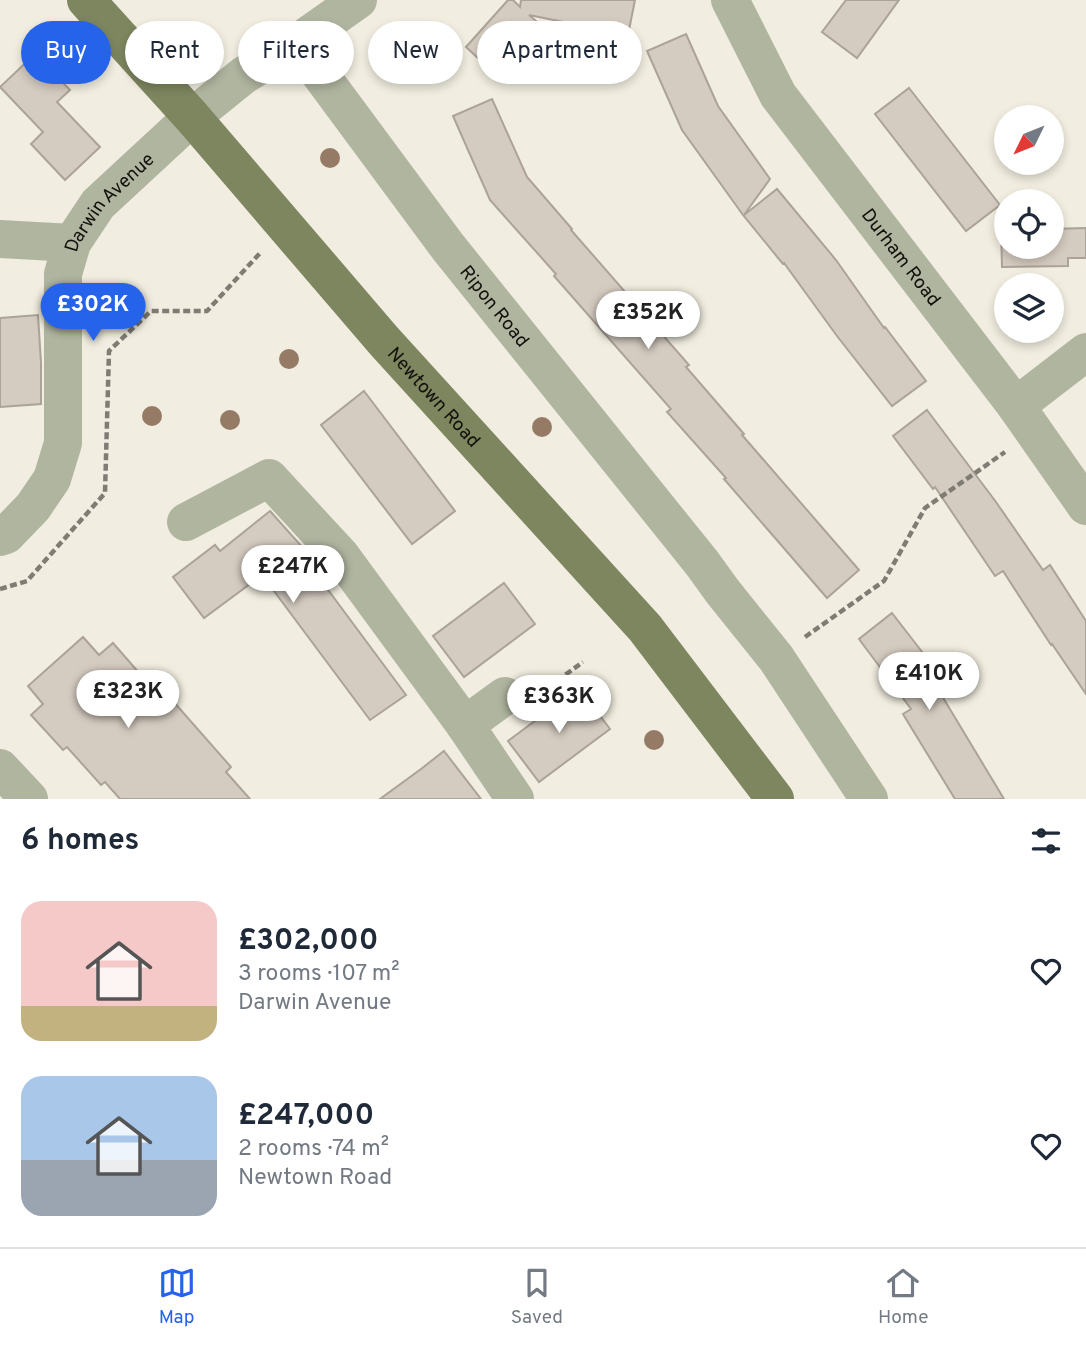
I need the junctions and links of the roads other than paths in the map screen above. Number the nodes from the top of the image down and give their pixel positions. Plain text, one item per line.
1 (86, 0) edge
2 (358, 0) edge
3 (730, 0) edge
4 (328, 21) edge
5 (238, 80) edge
6 (327, 84) edge
7 (192, 117) junction
8 (0, 239) edge
9 (72, 243) junction
10 (1086, 352) edge
11 (1025, 419) junction
12 (1086, 506) edge
13 (186, 522) dead end
14 (0, 537) edge
15 (505, 696) road end
16 (465, 725) junction
17 (0, 768) edge
18 (509, 797) edge
19 (29, 799) edge
20 (775, 799) edge
21 (869, 799) edge

1 - 7 main road, Newtown Road
2 - 4 street, Darwin Avenue
3 - 11 street, Durham Road
5 - 7 street, Darwin Avenue
6 - 21 street, Ripon Road
7 - 9 street, Darwin Avenue
7 - 20 main road, Newtown Road
8 - 9 street
9 - 14 street, Darwin Avenue
10 - 11 street
11 - 12 street, Durham Road
13 - 16 street
15 - 16 street
16 - 18 street
17 - 19 street

